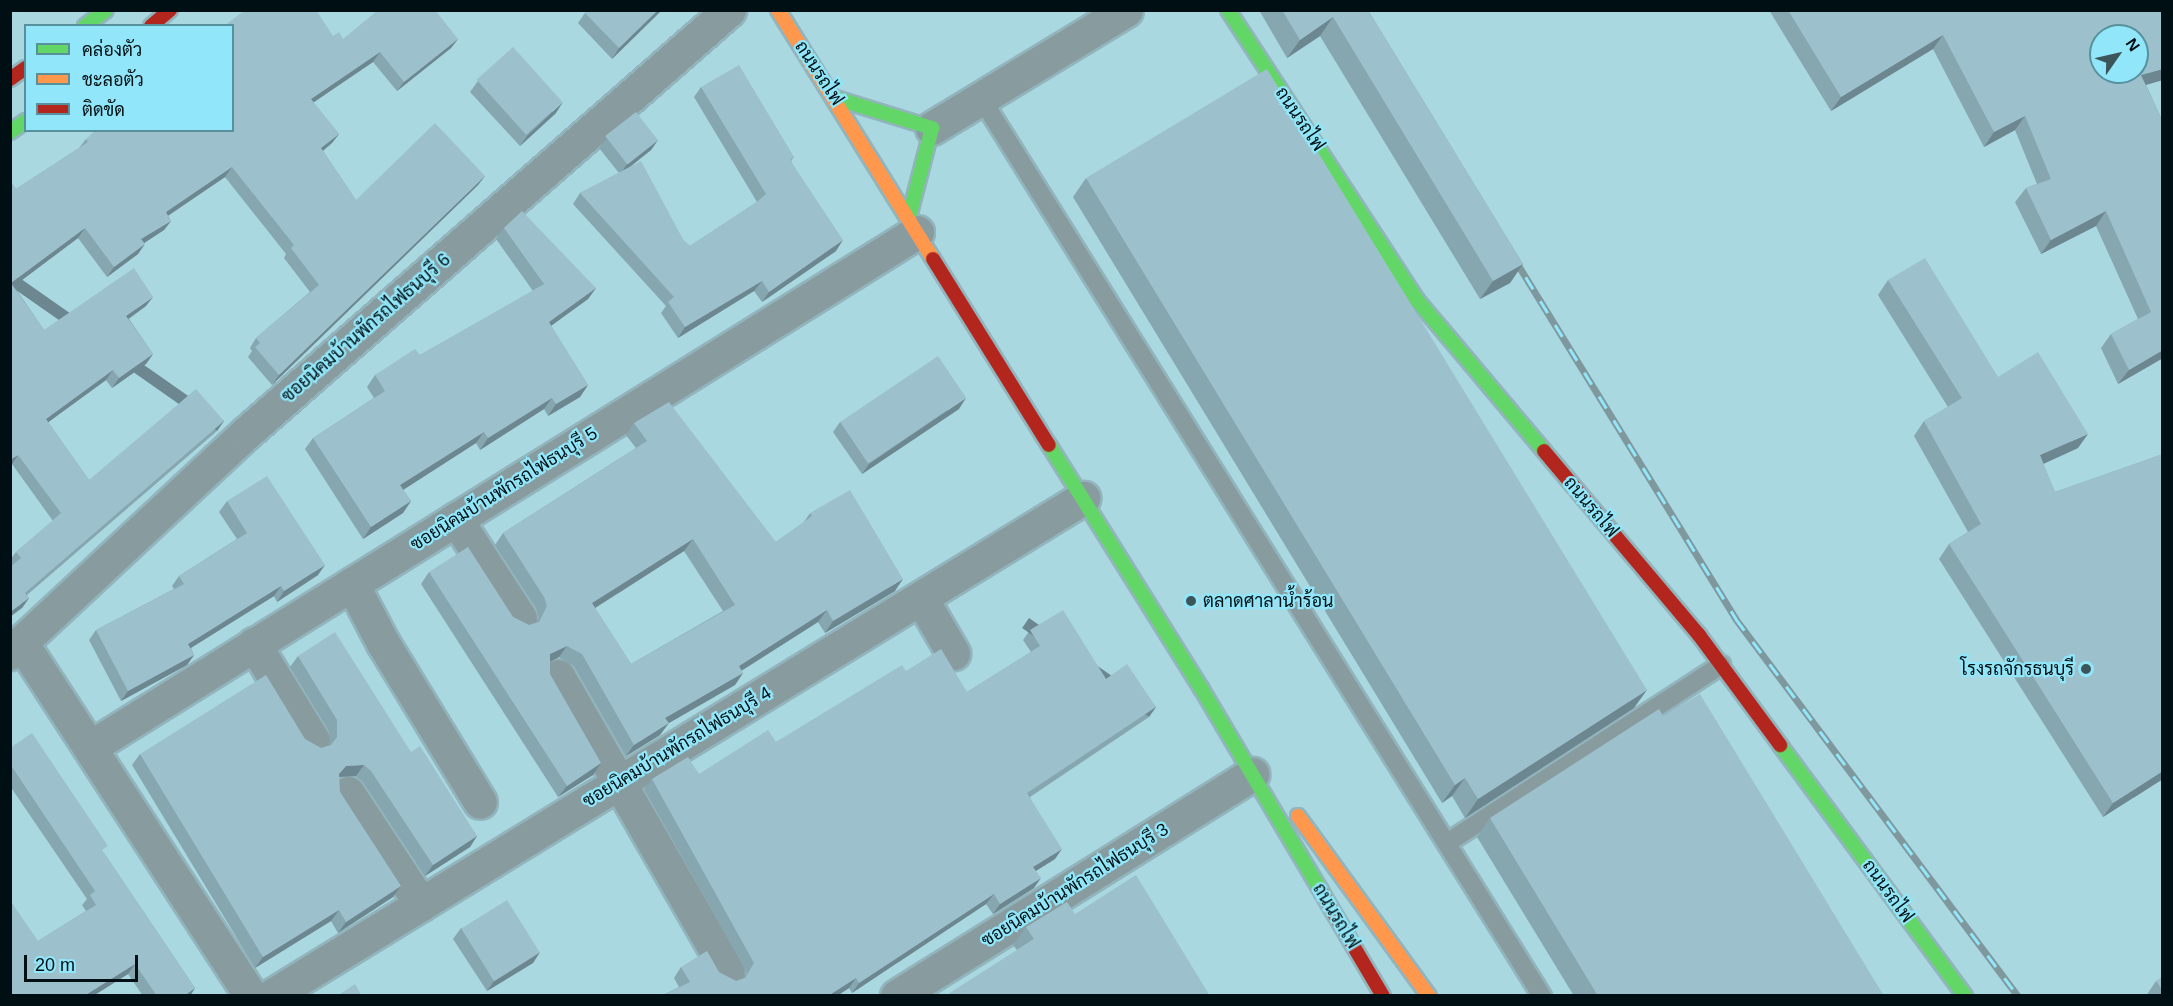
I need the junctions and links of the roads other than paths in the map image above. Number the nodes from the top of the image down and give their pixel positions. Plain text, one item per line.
1 (106, 10) edge
2 (170, 10) edge
3 (729, 10) edge
4 (778, 10) edge
5 (1126, 10) edge
6 (1228, 10) edge
7 (88, 24) edge
8 (152, 24) edge
9 (24, 69) edge
10 (10, 79) edge
11 (835, 98) junction
12 (981, 98) junction
13 (24, 122) edge
14 (932, 128) junction
15 (10, 132) edge
16 (913, 224) junction
17 (1083, 498) junction
18 (456, 519) junction
19 (352, 584) junction
20 (921, 598) junction
21 (520, 618) edge
22 (254, 645) junction
23 (16, 647) edge
24 (953, 653) dead end
25 (1721, 665) junction
26 (558, 676) dead end
27 (1202, 688) junction
28 (313, 740) dead end
29 (92, 746) junction
30 (621, 781) junction
31 (1265, 782) junction
32 (348, 793) dead end
33 (480, 802) dead end
34 (1292, 807) dead end
35 (1447, 843) junction
36 (421, 904) junction
37 (728, 972) dead end
38 (251, 996) edge
39 (271, 996) edge
40 (897, 996) edge
41 (1383, 996) edge
42 (1429, 996) edge
43 (1542, 996) edge
44 (1965, 996) edge

1 - 7 street
2 - 8 street
3 - 23 street, ซอยนิคมบ้านพักรถไฟธนบุรี 6
4 - 11 street, ถนนรถไฟ
5 - 12 street
6 - 25 street, ถนนรถไฟ
9 - 10 street
11 - 14 street
11 - 16 street, ถนนรถไฟ
12 - 14 street
12 - 35 lane
13 - 15 street
14 - 16 street
16 - 17 street, ถนนรถไฟ
16 - 18 street, ซอยนิคมบ้านพักรถไฟธนบุรี 5
17 - 20 street, ซอยนิคมบ้านพักรถไฟธนบุรี 4
17 - 27 street, ถนนรถไฟ
18 - 19 street, ซอยนิคมบ้านพักรถไฟธนบุรี 5
18 - 21 street
19 - 22 street, ซอยนิคมบ้านพักรถไฟธนบุรี 5
19 - 33 street
20 - 24 street
20 - 30 street, ซอยนิคมบ้านพักรถไฟธนบุรี 4
22 - 28 street
22 - 29 street, ซอยนิคมบ้านพักรถไฟธนบุรี 5
23 - 29 street
25 - 35 lane
25 - 44 street, ถนนรถไฟ
26 - 30 street
27 - 31 street
27 - 31 street, ถนนรถไฟ
29 - 38 street
30 - 36 street, ซอยนิคมบ้านพักรถไฟธนบุรี 4
30 - 37 street
31 - 40 street, ซอยนิคมบ้านพักรถไฟธนบุรี 3
31 - 41 street, ถนนรถไฟ
32 - 36 street
34 - 42 street
35 - 43 lane
36 - 39 street, ซอยนิคมบ้านพักรถไฟธนบุรี 4

